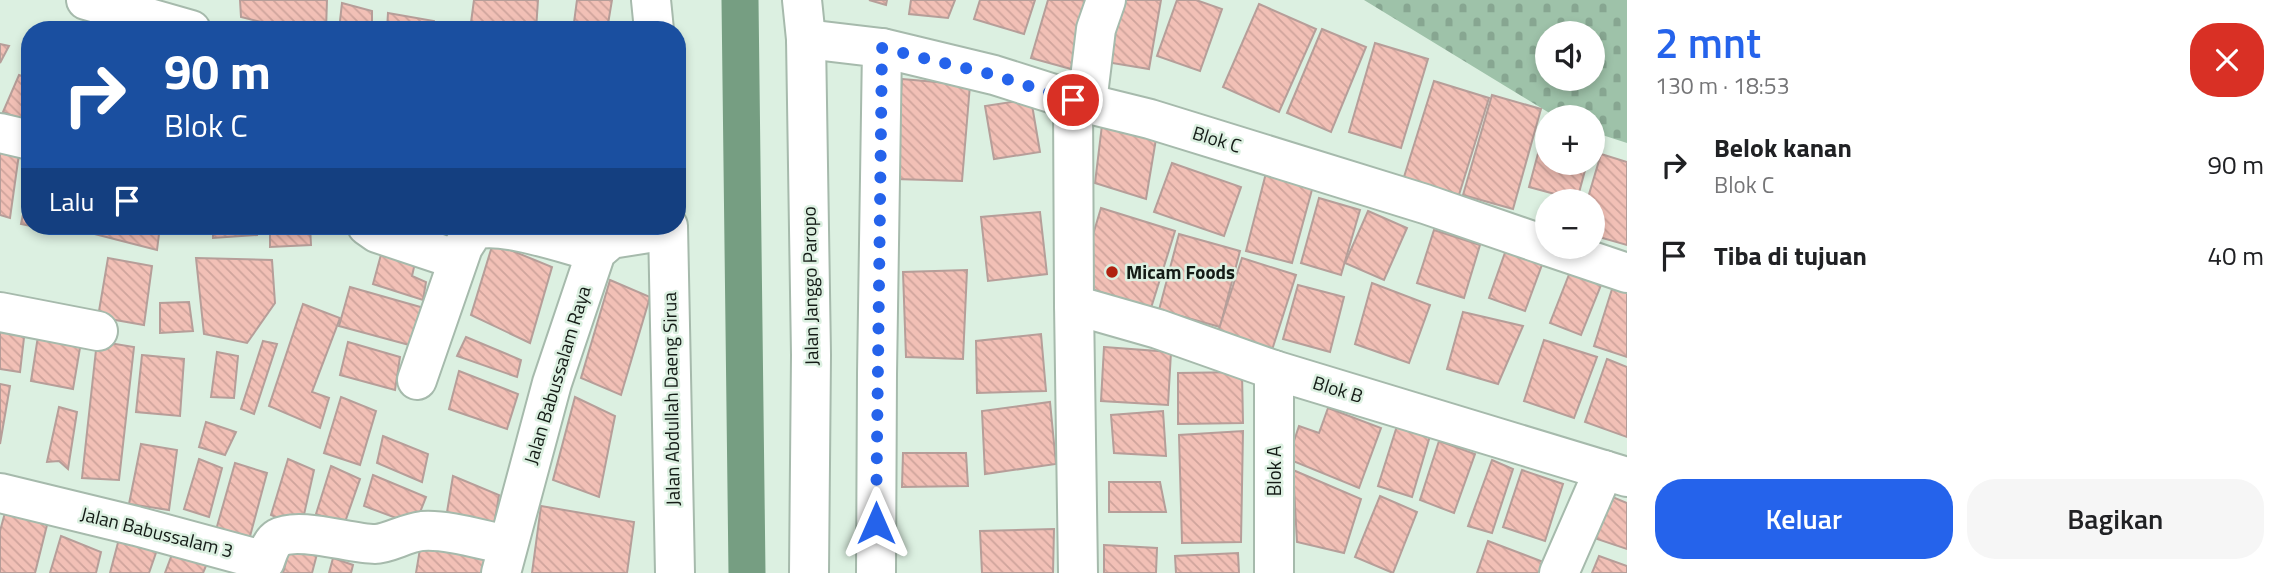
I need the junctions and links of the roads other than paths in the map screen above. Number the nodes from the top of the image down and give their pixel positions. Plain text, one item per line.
1 (86, 0) edge
2 (650, 0) edge
3 (802, 0) edge
4 (1106, 0) edge
5 (160, 21) edge
6 (653, 21) edge
7 (806, 39) junction
8 (882, 48) junction
9 (1080, 102) junction
10 (0, 133) edge
11 (21, 138) edge
12 (383, 235) edge
13 (470, 235) edge
14 (525, 235) edge
15 (635, 235) edge
16 (668, 235) edge
17 (1535, 241) edge
18 (596, 252) junction
19 (1587, 259) edge
20 (458, 260) junction
21 (1627, 273) edge
22 (1074, 305) junction
23 (0, 312) edge
24 (98, 331) dead end
25 (1274, 370) junction
26 (417, 380) dead end
27 (1615, 473) edge
28 (0, 493) edge
29 (504, 559) edge
30 (267, 567) edge
31 (675, 573) edge
32 (809, 573) edge
33 (876, 573) edge
34 (1079, 573) edge
35 (1274, 573) edge
36 (1559, 573) edge

1 - 5 street
2 - 6 street
3 - 7 street, Jalan Janggo Paropo
4 - 9 street
7 - 8 street, Blok C
7 - 32 street, Jalan Janggo Paropo
8 - 9 street, Blok C
8 - 33 street
9 - 17 street, Blok C
9 - 22 street
10 - 11 street
12 - 20 street
13 - 20 street
14 - 18 street
15 - 18 street
16 - 31 street, Jalan Abdullah Daeng Sirua
18 - 29 street, Jalan Babussalam Raya
19 - 21 street, Blok C
20 - 26 street
22 - 25 street, Blok B
22 - 34 street
23 - 24 street
25 - 27 street, Blok B
25 - 35 street, Blok A
27 - 36 street, Blok B
28 - 30 street, Jalan Babussalam 3
29 - 30 street, Jalan Babussalam 3

